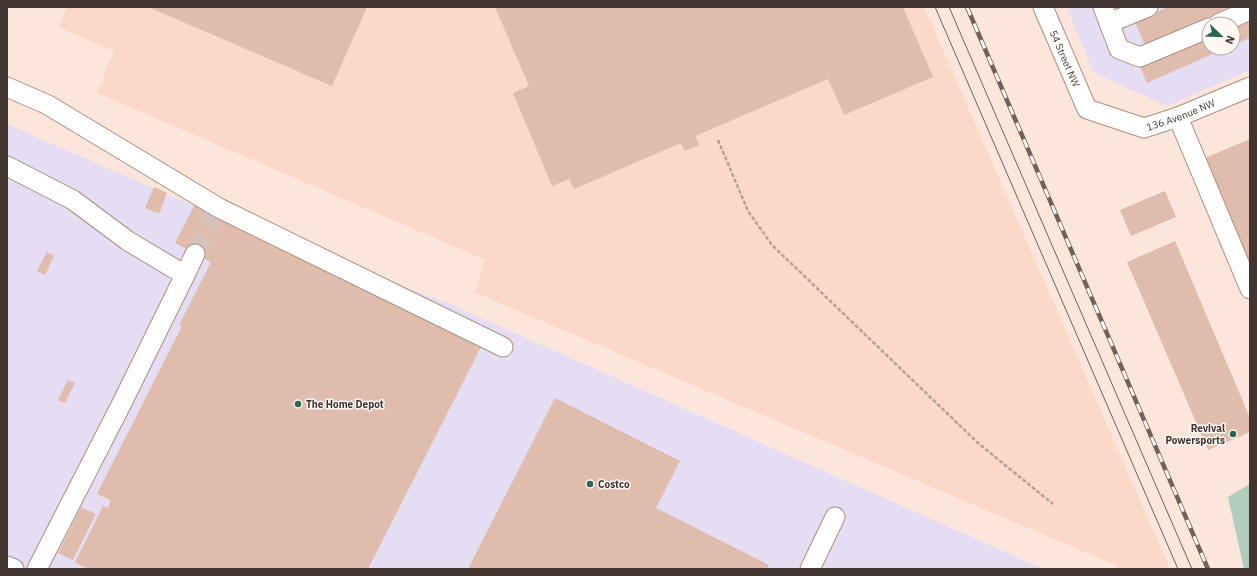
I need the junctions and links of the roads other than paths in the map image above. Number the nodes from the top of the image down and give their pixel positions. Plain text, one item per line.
1 (1042, 7) edge
2 (1148, 7) edge
3 (1250, 10) edge
4 (1106, 15) edge
5 (1236, 16) edge
6 (1201, 31) edge
7 (7, 87) edge
8 (1250, 87) edge
9 (1088, 109) joint
10 (1178, 117) junction
11 (7, 166) edge
12 (195, 254) tunnel mouth
13 (185, 275) junction
14 (1250, 289) edge
15 (503, 347) dead end
16 (836, 517) dead end
17 (7, 566) edge
18 (14, 569) edge
19 (37, 569) edge
20 (810, 569) edge

1 - 9 street, 54 Street NW
2 - 4 street
3 - 5 street
4 - 6 street
7 - 15 street
8 - 10 street, 136 Avenue NW
9 - 10 street, 136 Avenue NW
10 - 14 street
11 - 13 street
12 - 13 street
13 - 19 street
16 - 20 street
17 - 18 street

